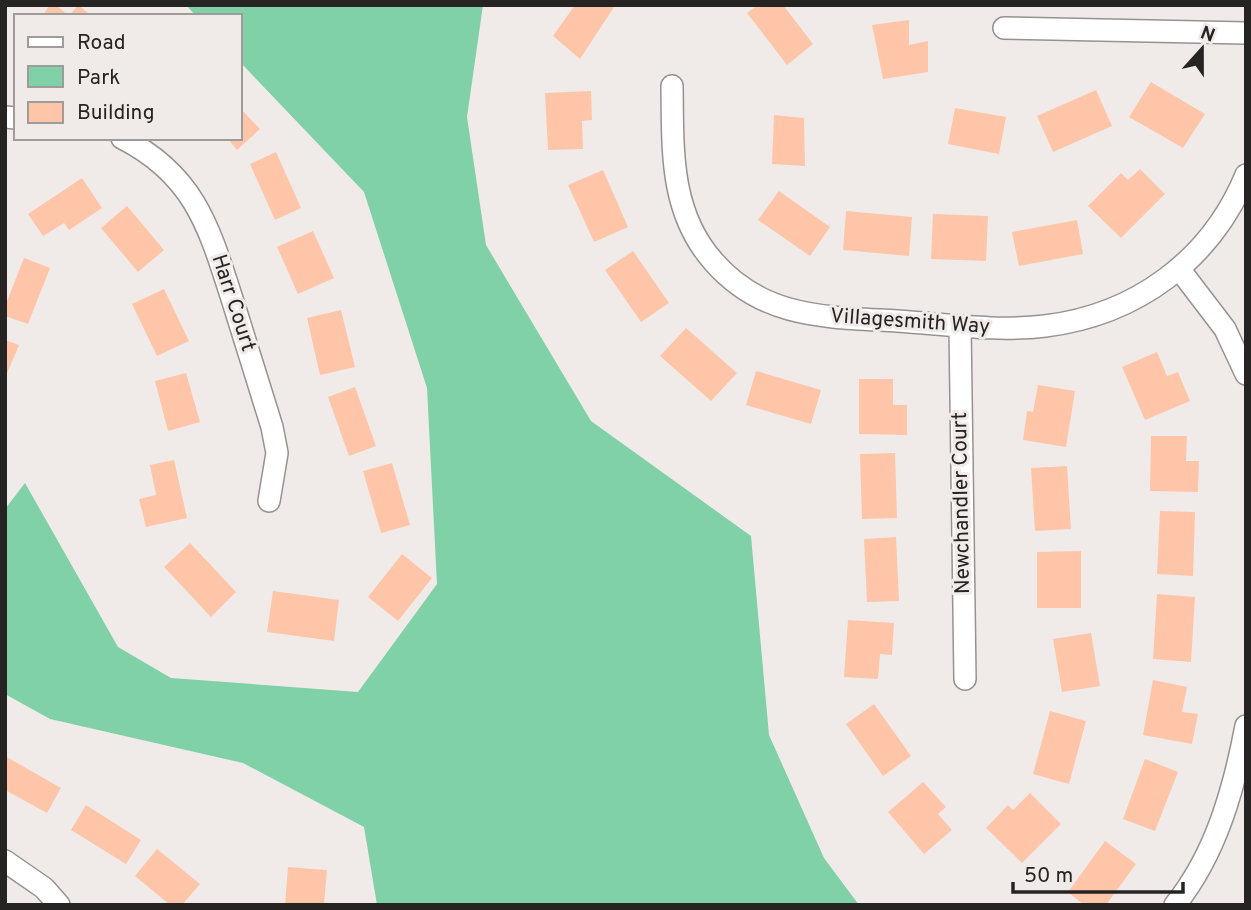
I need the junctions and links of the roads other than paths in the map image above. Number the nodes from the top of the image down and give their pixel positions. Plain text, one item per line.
1 (1004, 28) dead end
2 (1246, 33) edge
3 (672, 86) dead end
4 (125, 140) edge
5 (1246, 175) edge
6 (1180, 270) junction
7 (960, 327) junction
8 (1246, 374) edge
9 (269, 501) dead end
10 (965, 679) dead end
11 (1246, 726) edge
12 (5, 861) edge
13 (59, 905) edge
14 (1175, 905) edge

1 - 2 street
3 - 7 street, Villagesmith Way
4 - 9 street, Harr Court
5 - 6 street, Villagesmith Way
6 - 7 street, Villagesmith Way
6 - 8 street
7 - 10 street, Newchandler Court
11 - 14 street
12 - 13 street

